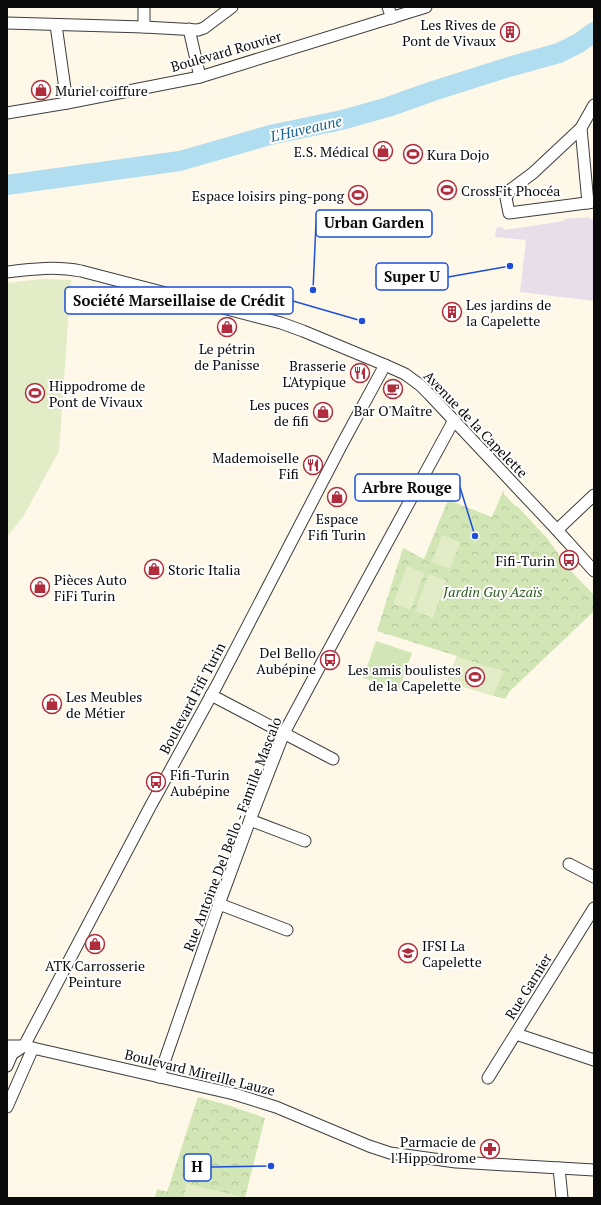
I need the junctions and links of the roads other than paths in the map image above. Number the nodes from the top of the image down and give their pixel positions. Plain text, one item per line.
1 (144, 7) edge
2 (232, 7) edge
3 (388, 7) edge
4 (426, 7) edge
5 (392, 18) junction
6 (7, 22) edge
7 (56, 24) junction
8 (144, 26) junction
9 (189, 29) junction
10 (200, 77) junction
11 (67, 103) junction
12 (594, 105) edge
13 (7, 113) edge
14 (581, 128) junction
15 (591, 203) edge
16 (7, 272) edge
17 (385, 365) junction
18 (454, 420) junction
19 (594, 495) edge
20 (557, 530) junction
21 (594, 571) edge
22 (211, 695) junction
23 (284, 733) junction
24 (333, 759) dead end
25 (250, 820) junction
26 (305, 841) dead end
27 (569, 864) dead end
28 (594, 877) edge
29 (219, 904) junction
30 (594, 908) edge
31 (287, 930) dead end
32 (516, 1034) junction
33 (7, 1046) edge
34 (29, 1047) junction
35 (594, 1060) edge
36 (7, 1066) edge
37 (159, 1077) junction
38 (488, 1078) dead end
39 (7, 1106) edge
40 (559, 1168) junction
41 (594, 1170) edge
42 (562, 1198) edge

1 - 8 street
2 - 9 street
3 - 5 street
4 - 5 street, Boulevard Rouvier
5 - 10 street, Boulevard Rouvier
6 - 7 street
7 - 8 street
7 - 11 street
8 - 9 street
9 - 10 street
10 - 11 street, Boulevard Rouvier
11 - 13 street, Boulevard Rouvier
12 - 14 street
14 - 15 street
14 - 15 street
16 - 17 street, Avenue de la Capelette
17 - 18 street, Avenue de la Capelette
17 - 22 street, Boulevard Fifi Turin
18 - 20 street, Avenue de la Capelette
18 - 23 street, Rue Antoine Del Bello - Famille Mascalo
19 - 20 street
20 - 21 street, Avenue de la Capelette
22 - 23 street
22 - 34 street, Boulevard Fifi Turin
23 - 24 street
23 - 25 street, Rue Antoine Del Bello - Famille Mascalo
25 - 26 street
25 - 29 street, Rue Antoine Del Bello - Famille Mascalo
27 - 28 street
29 - 31 street
29 - 37 street, Rue Antoine Del Bello - Famille Mascalo
30 - 32 street, Rue Garnier
32 - 35 street
32 - 38 street, Rue Garnier
33 - 34 street, Boulevard Mireille Lauze
34 - 36 street
34 - 37 street, Boulevard Mireille Lauze
34 - 39 street, Boulevard Fifi Turin
37 - 40 street, Boulevard Mireille Lauze
40 - 41 street, Boulevard Mireille Lauze
40 - 42 street

